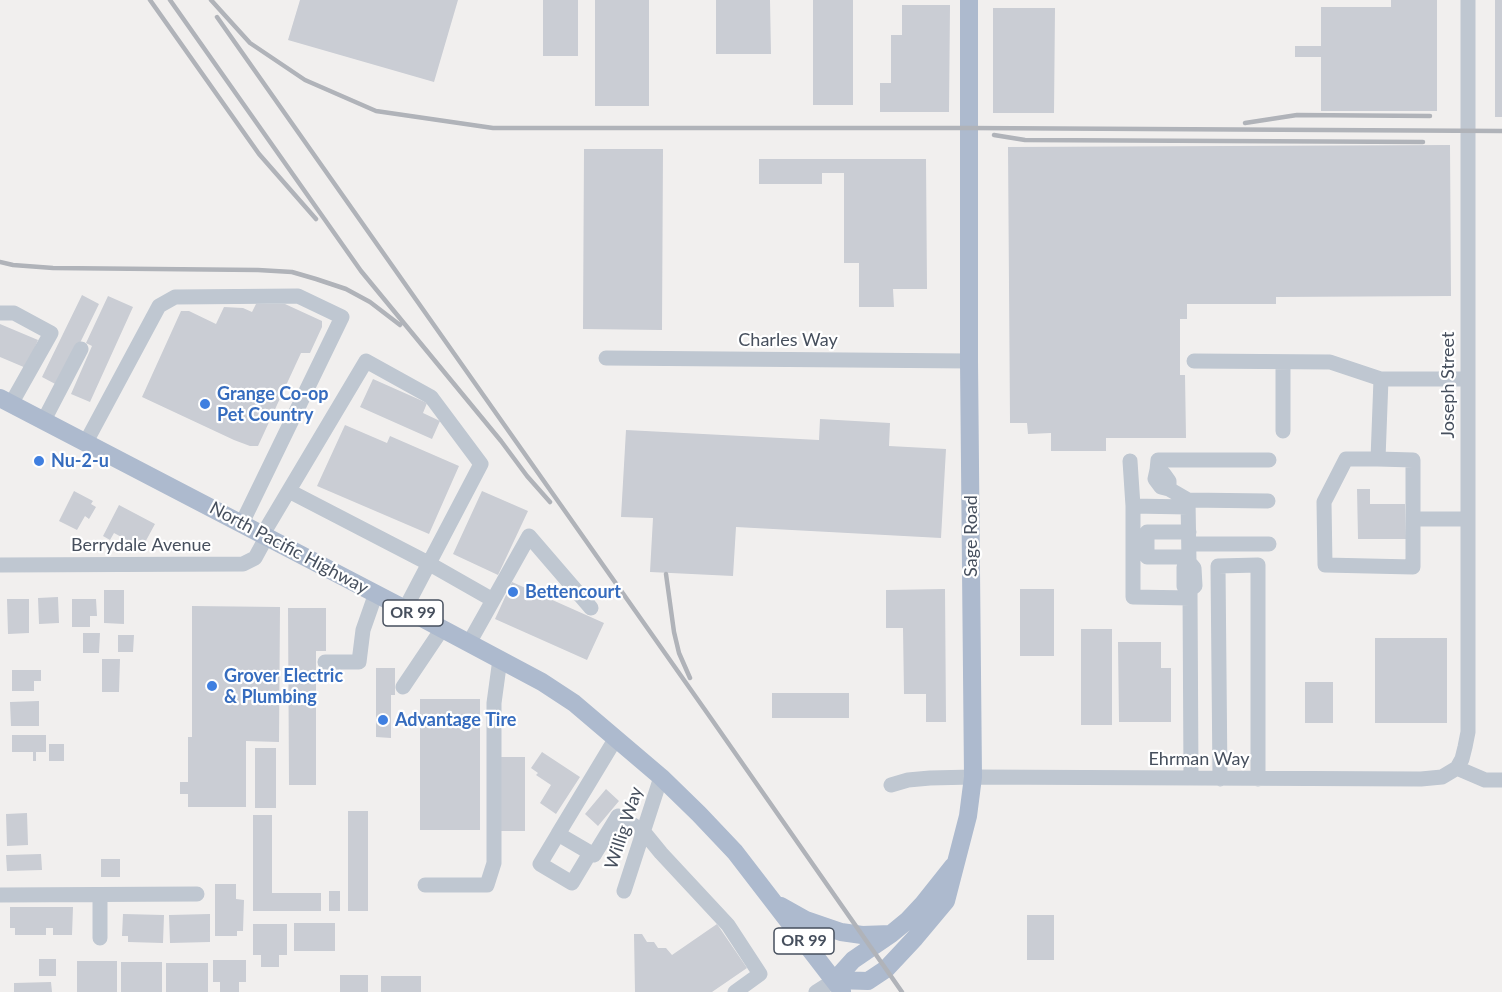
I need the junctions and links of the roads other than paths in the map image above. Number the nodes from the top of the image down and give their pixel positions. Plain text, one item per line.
1 (969, 0) edge
2 (1468, 0) edge
3 (0, 313) edge
4 (81, 349) dead end
5 (606, 358) dead end
6 (969, 361) junction
7 (1194, 361) dead end
8 (1283, 362) junction
9 (1381, 379) junction
10 (1468, 379) junction
11 (6, 401) edge
12 (44, 420) junction
13 (1283, 431) dead end
14 (86, 442) junction
15 (1378, 459) junction
16 (1269, 460) dead end
17 (1130, 461) dead end
18 (289, 491) junction
19 (1268, 501) dead end
20 (1188, 503) junction
21 (1133, 506) junction
22 (1413, 519) junction
23 (1468, 519) junction
24 (242, 523) junction
25 (265, 535) junction
26 (1269, 544) dead end
27 (1189, 549) junction
28 (428, 563) junction
29 (0, 565) edge
30 (376, 594) junction
31 (1190, 594) junction
32 (493, 600) junction
33 (591, 608) dead end
34 (405, 609) junction
35 (442, 629) junction
36 (469, 643) junction
37 (500, 659) junction
38 (325, 662) dead end
39 (403, 687) dead end
40 (616, 738) junction
41 (1457, 768) junction
42 (661, 777) junction
43 (973, 777) junction
44 (1191, 778) junction
45 (1220, 778) junction
46 (1258, 779) junction
47 (1502, 780) edge
48 (891, 785) dead end
49 (643, 831) junction
50 (558, 834) junction
51 (590, 853) junction
52 (955, 864) junction
53 (425, 885) dead end
54 (624, 891) dead end
55 (197, 894) dead end
56 (0, 895) edge
57 (100, 895) junction
58 (773, 901) junction
59 (891, 934) junction
60 (100, 938) dead end
61 (839, 986) edge
62 (735, 992) edge
63 (816, 992) edge

1 - 6 main road, Sage Road
2 - 10 street, Joseph Street
3 - 11 street
4 - 12 street
5 - 6 street, Charles Way
6 - 43 main road, Sage Road
7 - 8 street
8 - 9 street
8 - 13 street
9 - 10 street
9 - 15 street
10 - 23 street, Joseph Street
11 - 12 main road, North Pacific Highway / OR 99
12 - 14 main road, North Pacific Highway / OR 99
14 - 24 main road, North Pacific Highway / OR 99
14 - 24 street
15 - 22 street
15 - 22 street
16 - 20 street
17 - 21 street
18 - 25 street, Berrydale Avenue
18 - 28 street
18 - 28 street, Berrydale Avenue
19 - 20 street
20 - 21 street
20 - 27 street
21 - 31 street
22 - 23 street
23 - 41 street, Joseph Street
24 - 25 main road, North Pacific Highway / OR 99
25 - 29 street, Berrydale Avenue
25 - 30 main road, North Pacific Highway / OR 99
26 - 27 street
27 - 31 street
28 - 32 street
28 - 34 street
30 - 34 main road, North Pacific Highway / OR 99
30 - 38 street
31 - 44 street
32 - 33 street
32 - 36 street
34 - 35 main road, North Pacific Highway / OR 99
35 - 36 main road, North Pacific Highway / OR 99
35 - 39 street
36 - 37 main road, North Pacific Highway / OR 99
37 - 40 main road, North Pacific Highway / OR 99
37 - 53 street
40 - 42 main road, North Pacific Highway / OR 99
40 - 50 street
41 - 46 street, Ehrman Way
41 - 47 street
42 - 49 street, Willig Way
42 - 58 main road, North Pacific Highway / OR 99
43 - 44 street, Ehrman Way
43 - 48 street, Ehrman Way
43 - 52 main road, Sage Road
44 - 45 street, Ehrman Way
45 - 46 street, Ehrman Way
45 - 46 street
49 - 51 street
49 - 54 street, Willig Way
49 - 62 street
50 - 51 street
50 - 51 street
52 - 59 main road
52 - 61 main road, Sage Road
55 - 57 street
56 - 57 street
57 - 60 street
58 - 59 main road
58 - 61 main road, North Pacific Highway / OR 99
59 - 61 main road
61 - 63 street

